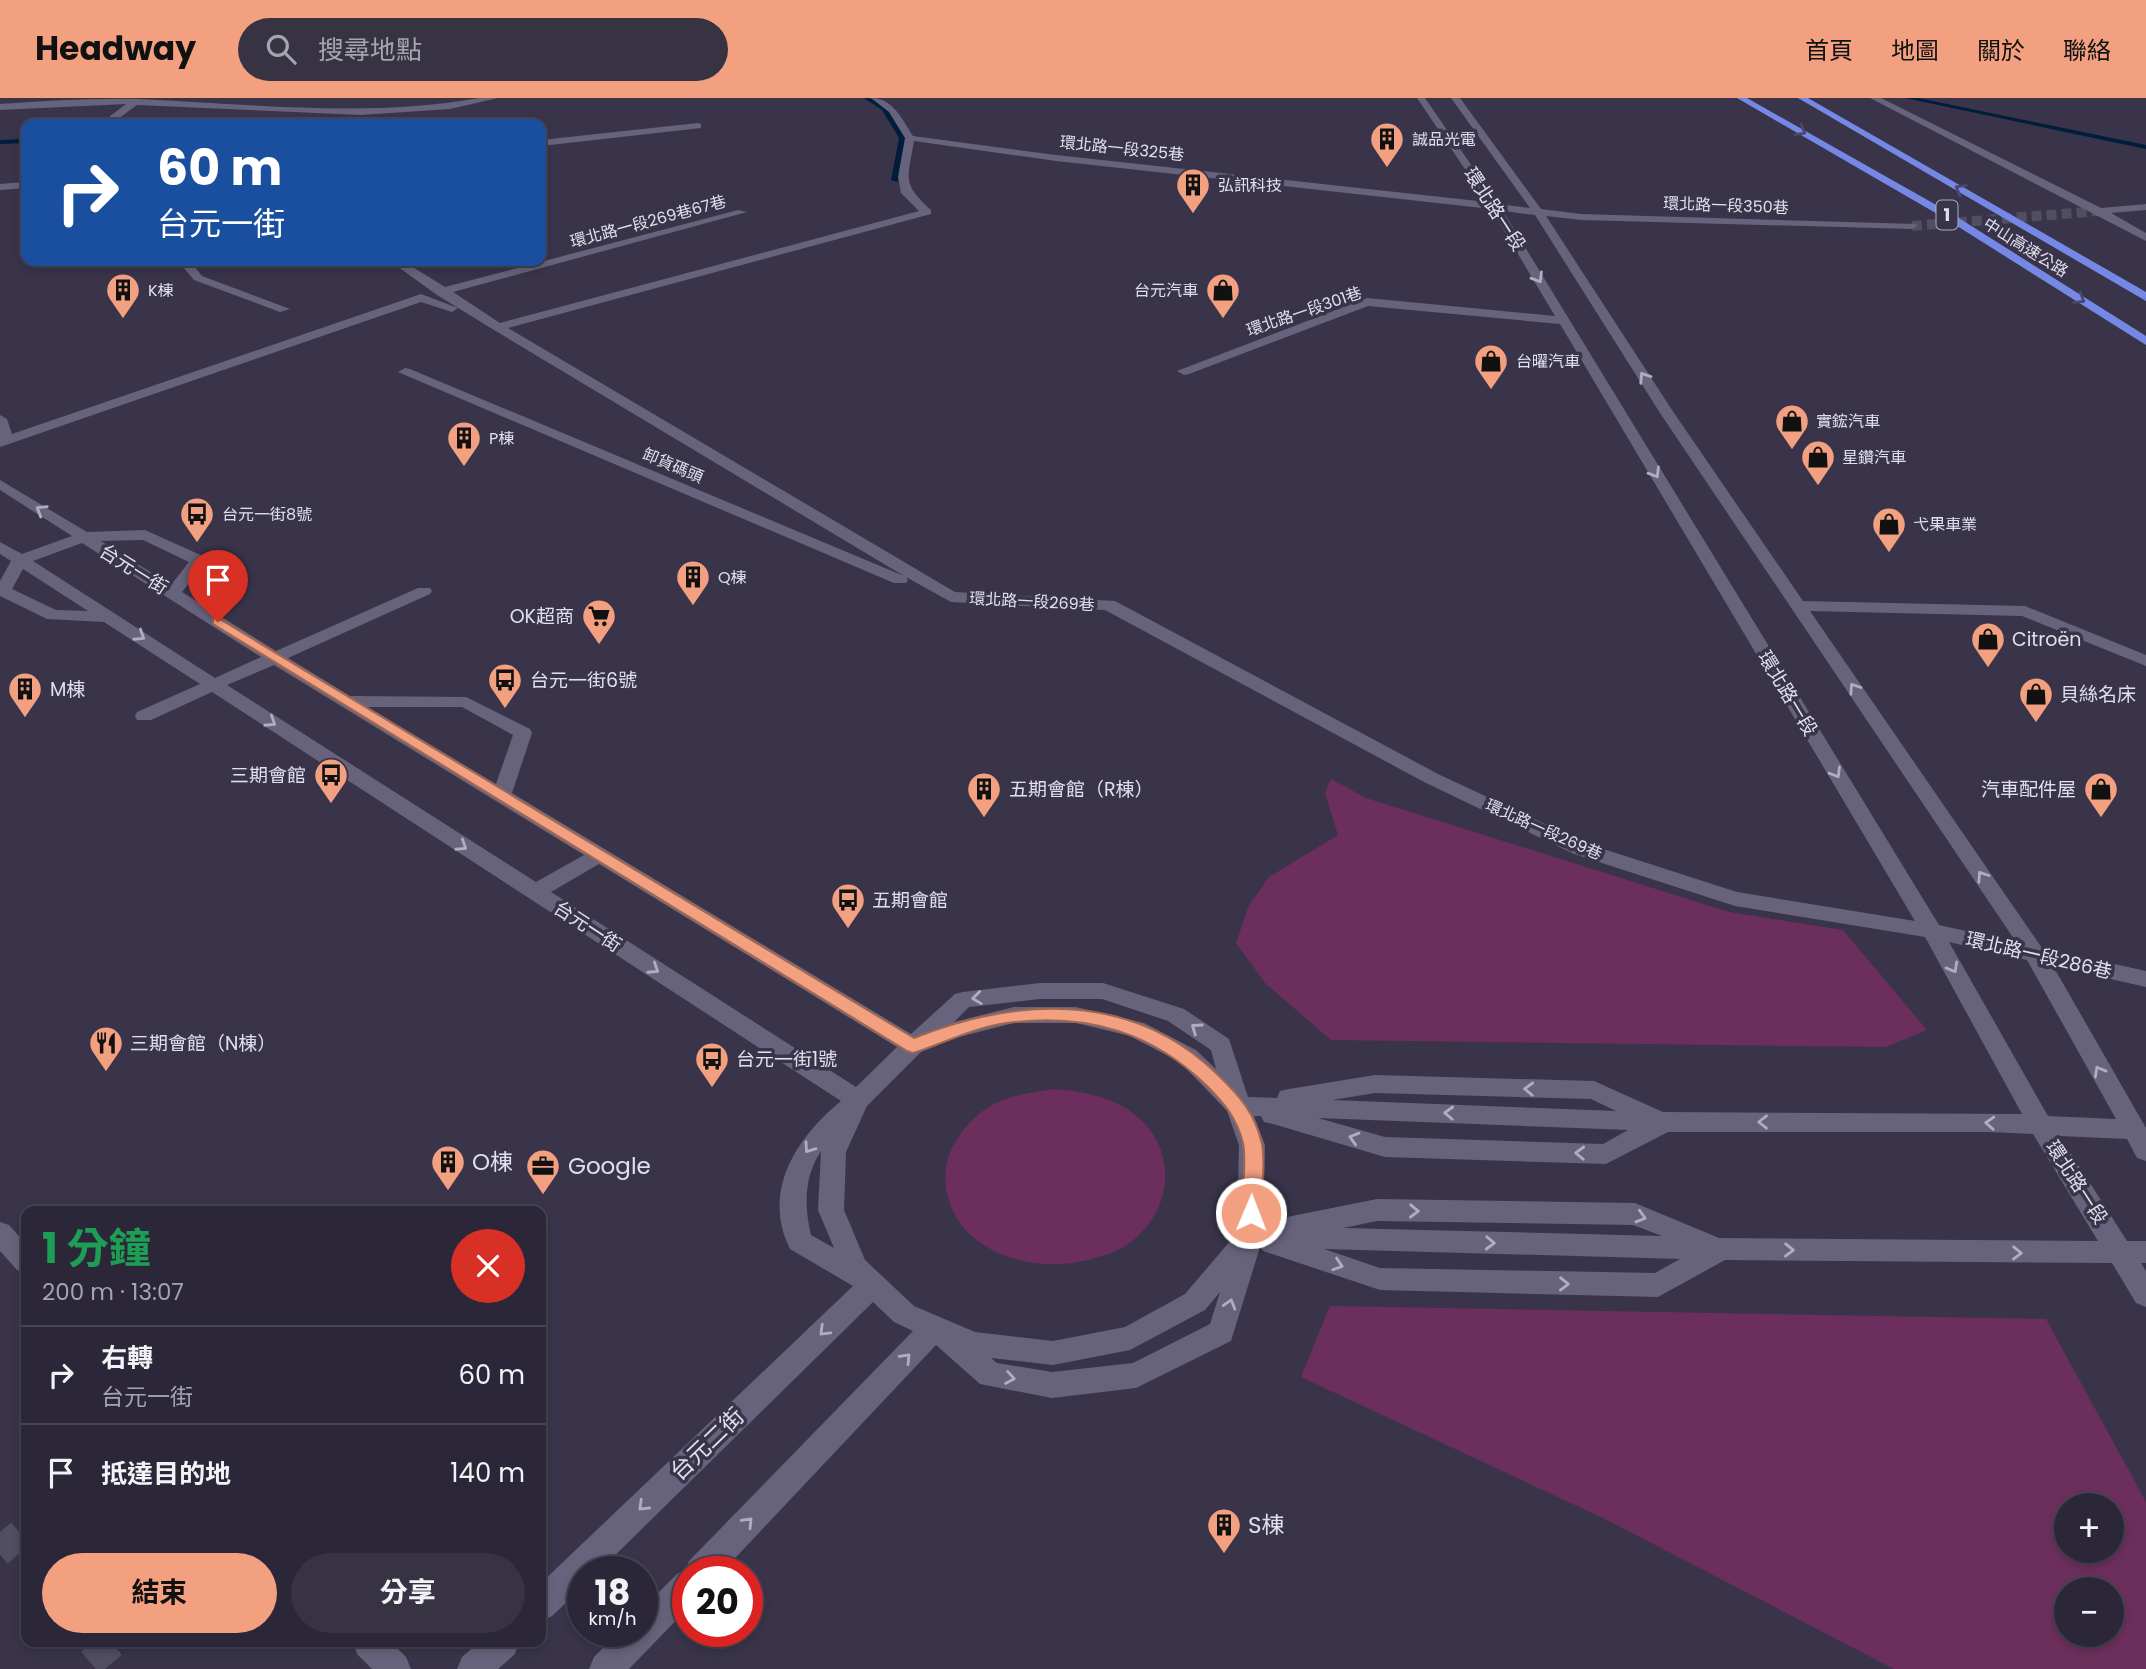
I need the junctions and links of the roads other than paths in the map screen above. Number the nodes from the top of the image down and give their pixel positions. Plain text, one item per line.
1 (494, 98) edge
2 (875, 98) edge
3 (1421, 98) edge
4 (1455, 98) edge
5 (1741, 98) edge
6 (1802, 98) edge
7 (1874, 98) edge
8 (135, 102) junction
9 (0, 107) edge
10 (373, 112) junction
11 (112, 119) edge
12 (372, 119) edge
13 (698, 126) dead end
14 (910, 138) junction
15 (546, 142) edge
16 (21, 185) edge
17 (0, 187) edge
18 (2146, 207) edge
19 (1496, 208) junction
20 (2099, 211) junction
21 (742, 212) dead end
22 (1539, 213) junction
23 (1912, 226) tunnel mouth
24 (2146, 238) edge
25 (546, 264) edge
26 (188, 266) edge
27 (403, 266) edge
28 (538, 266) edge
29 (440, 292) junction
30 (2146, 297) edge
31 (284, 309) dead end
32 (480, 316) junction
33 (1564, 321) junction
34 (498, 327) junction
35 (2146, 341) edge
36 (405, 372) dead end
37 (1184, 372) dead end
38 (0, 419) edge
39 (3, 442) edge
40 (0, 484) edge
41 (84, 537) junction
42 (0, 547) edge
43 (19, 561) junction
44 (929, 584) junction
45 (424, 591) dead end
46 (173, 593) junction
47 (1798, 606) junction
48 (110, 617) junction
49 (275, 658) junction
50 (2146, 660) edge
51 (214, 685) junction
52 (346, 701) junction
53 (144, 716) dead end
54 (502, 796) junction
55 (600, 855) junction
56 (535, 892) junction
57 (1932, 931) junction
58 (2035, 954) junction
59 (2146, 979) edge
60 (913, 1046) junction
61 (858, 1100) junction
62 (1238, 1105) junction
63 (1664, 1122) junction
64 (2042, 1127) junction
65 (2132, 1130) junction
66 (2146, 1151) edge
67 (0, 1233) edge
68 (1250, 1236) junction
69 (1721, 1249) junction
70 (2134, 1252) edge
71 (21, 1256) edge
72 (873, 1283) junction
73 (2146, 1295) edge
74 (935, 1327) junction
75 (715, 1556) edge
76 (546, 1600) edge
77 (672, 1601) edge
78 (374, 1647) edge
79 (498, 1647) edge
80 (394, 1669) edge
81 (474, 1669) edge
82 (606, 1669) edge

1 - 10 street
2 - 14 street
3 - 19 street, 環北路一段
4 - 22 street, 環北路一段
5 -> 35 highway, 中山高速公路 / 1
30 -> 6 highway, 中山高速公路 / 1
7 - 20 street
8 - 9 street
8 - 10 street
8 - 11 street
10 - 12 street
13 - 15 street
14 - 19 street, 環北路一段325巷
14 - 34 street
16 - 17 street
18 - 20 street
19 - 22 street, 環北路一段325巷
19 -> 33 street, 環北路一段
20 - 24 street
21 - 25 street, 環北路一段269巷67巷
22 - 23 street, 環北路一段350巷
47 -> 22 street, 環北路一段
26 - 31 street
27 - 29 street
28 - 29 street, 環北路一段269巷67巷
29 - 32 street
32 - 34 street, 環北路一段269巷
32 - 39 street
33 - 37 street, 環北路一段301巷
33 -> 57 street, 環北路一段
34 - 44 street, 環北路一段269巷
36 - 44 street, 卸貨碼頭
38 - 39 street
41 -> 40 street, 台元一街
41 - 43 street
41 - 46 street, 台元一街
41 - 46 street
42 - 43 street, 台元一街
43 - 48 street, 台元一街
43 - 48 street
44 - 57 street, 環北路一段269巷
45 - 49 street
46 - 49 street, 台元一街
47 - 50 street
58 -> 47 street, 環北路一段
48 -> 51 street, 台元一街
49 - 51 street
49 - 52 street, 台元一街
51 - 53 street
51 -> 56 street, 台元一街
52 - 54 street, 台元一街
52 - 54 street
54 - 55 street, 台元一街
55 - 56 street
55 - 60 street, 台元一街
56 -> 61 street, 台元一街
57 - 58 street, 環北路一段286巷
57 -> 64 street, 環北路一段
58 - 59 street, 環北路一段286巷
65 -> 58 street, 環北路一段
60 - 61 street
62 -> 60 street
61 - 72 street
61 -> 72 street
63 -> 62 street
63 -> 62 street
62 - 68 street
64 -> 63 street
64 - 65 street
64 - 70 street, 環北路一段
65 - 66 street, 環北路一段
67 - 71 street
68 -> 69 street
68 -> 69 street
68 - 74 street
74 -> 68 street
69 -> 70 street
70 - 73 street, 環北路一段
72 - 74 street
72 -> 76 street, 台元二街
75 -> 74 street
77 - 82 street
78 - 80 street
79 - 81 street

